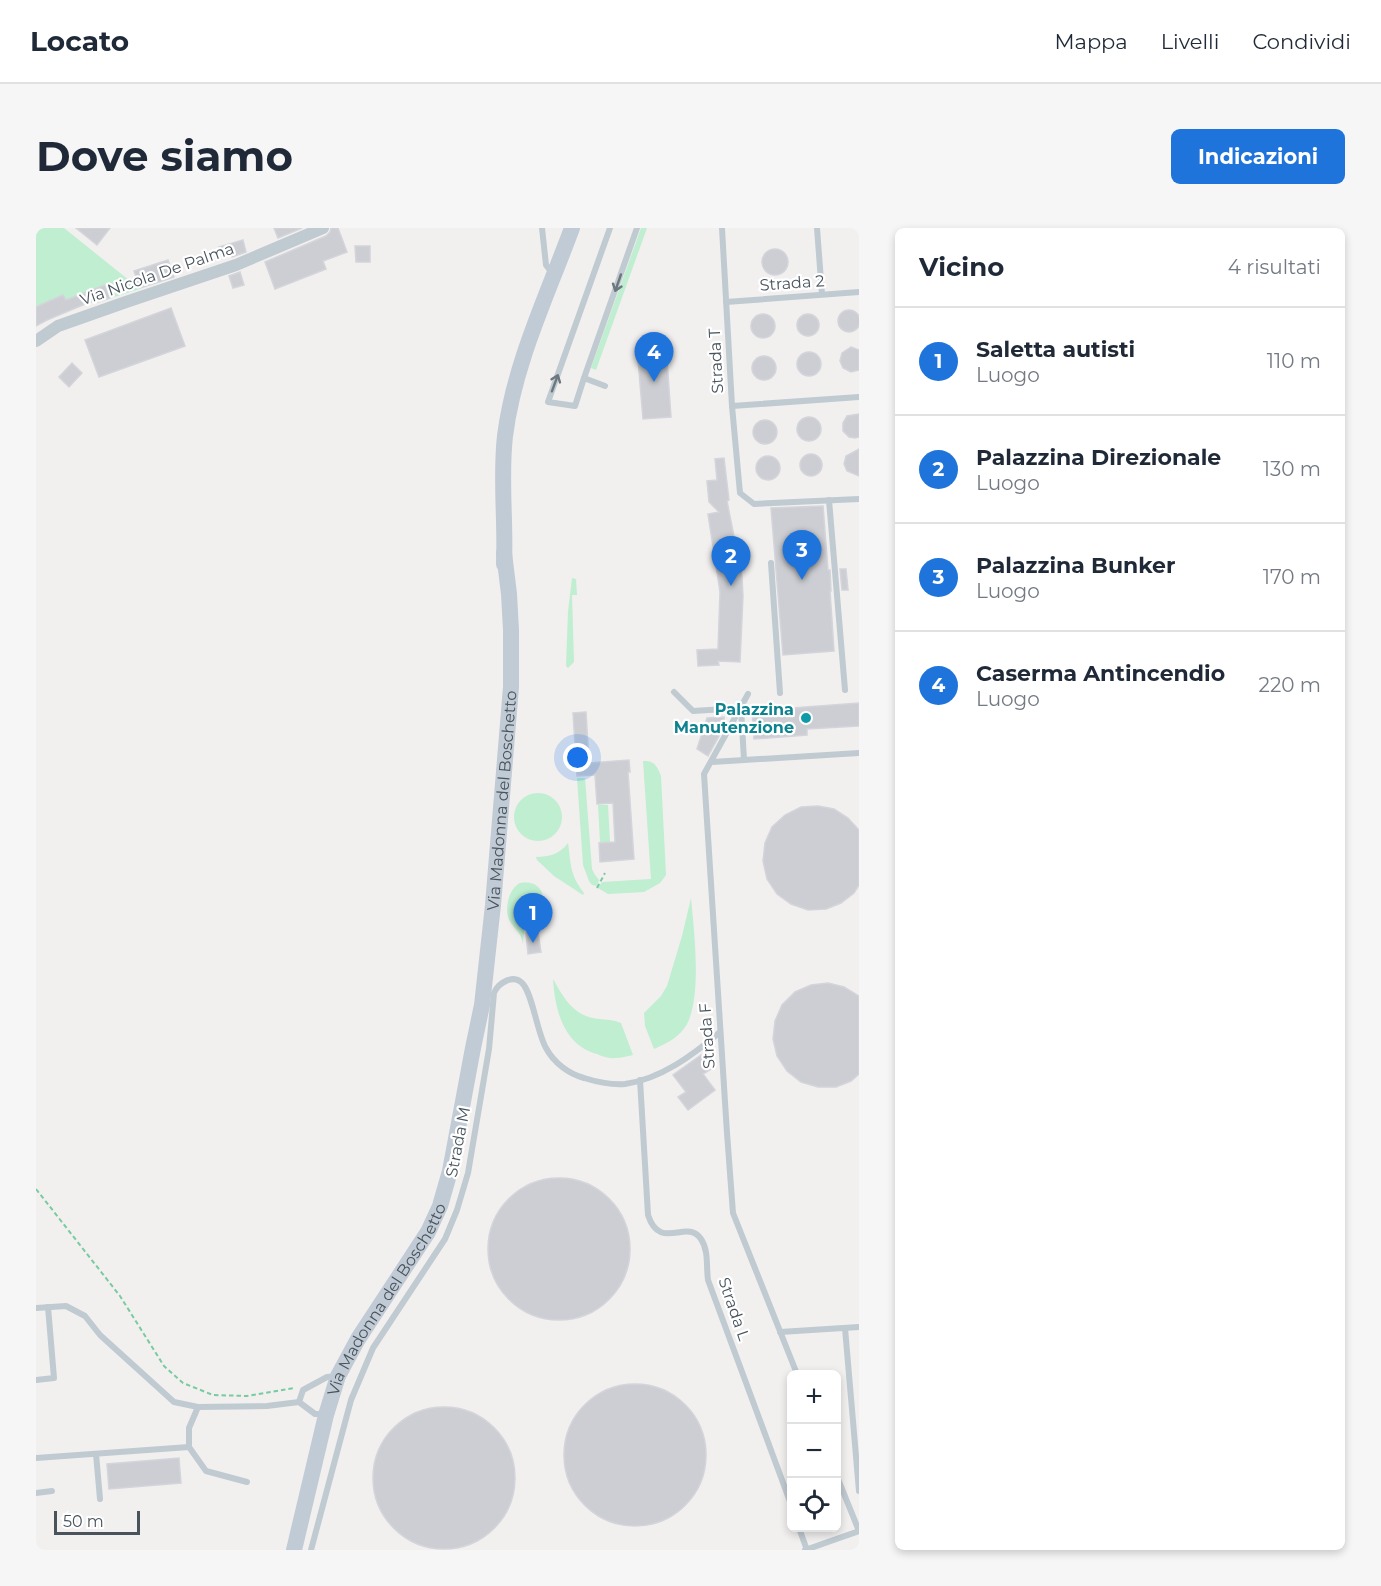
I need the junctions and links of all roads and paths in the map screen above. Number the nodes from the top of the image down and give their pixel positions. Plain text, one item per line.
1 (323, 228) edge
2 (542, 228) edge
3 (572, 228) edge
4 (610, 228) edge
5 (638, 228) edge
6 (722, 228) edge
7 (817, 228) edge
8 (554, 276) junction
9 (859, 292) edge
10 (822, 294) junction
11 (726, 302) junction
12 (36, 341) edge
13 (584, 378) junction
14 (605, 386) dead end
15 (859, 397) edge
16 (732, 406) junction
17 (859, 499) edge
18 (830, 500) junction
19 (771, 563) dead end
20 (845, 690) dead end
21 (674, 692) dead end
22 (780, 693) dead end
23 (748, 694) dead end
24 (741, 708) junction
25 (859, 753) edge
26 (744, 760) junction
27 (712, 762) junction
28 (605, 873) dead end
29 (597, 888) dead end
30 (720, 1032) junction
31 (640, 1080) junction
32 (36, 1189) edge
33 (48, 1307) junction
34 (36, 1308) edge
35 (859, 1327) edge
36 (845, 1328) junction
37 (780, 1332) junction
38 (795, 1370) edge
39 (338, 1376) junction
40 (36, 1380) edge
41 (303, 1390) junction
42 (299, 1402) junction
43 (198, 1407) junction
44 (326, 1415) junction
45 (189, 1447) junction
46 (96, 1454) junction
47 (36, 1458) edge
48 (839, 1478) edge
49 (247, 1482) dead end
50 (52, 1491) dead end
51 (859, 1491) edge
52 (36, 1493) edge
53 (787, 1493) edge
54 (100, 1499) dead end
55 (859, 1531) edge
56 (801, 1532) edge
57 (294, 1550) edge
58 (311, 1550) edge
59 (806, 1550) edge

1 - 12 street, Via Nicola De Palma
2 - 8 lane
3 - 8 main road, Via Madonna del Boschetto
13 -> 4 lane
5 -> 13 lane
6 - 11 lane, Strada T
7 - 10 lane
8 - 39 main road, Via Madonna del Boschetto
9 - 10 lane, Strada 2
10 - 11 lane, Strada 2
11 - 16 lane, Strada T
13 - 14 lane
15 - 16 lane
16 - 18 lane, Strada T
17 - 18 lane
18 - 20 lane
19 - 22 lane
21 - 24 lane
23 - 24 lane, Strada F
24 - 26 lane
24 - 27 lane, Strada F
25 - 26 lane
26 - 27 lane
27 - 30 lane, Strada F
28 - 29 path
30 - 31 lane
30 - 37 lane, Strada F
31 - 53 lane, Strada L
31 - 58 lane, Strada M
32 - 41 path
33 - 34 lane
33 - 40 lane
33 - 43 lane
35 - 36 lane
36 - 37 lane
36 - 51 lane
37 - 38 lane, Strada F
39 - 41 lane
39 - 44 main road, Via Madonna del Boschetto
41 - 42 lane
42 - 43 lane
42 - 44 lane
43 - 45 lane
44 - 57 main road, Via Madonna del Boschetto
45 - 46 lane
45 - 49 lane
46 - 47 lane
46 - 54 lane
48 - 55 lane
50 - 52 lane
55 - 59 lane
56 - 59 lane

